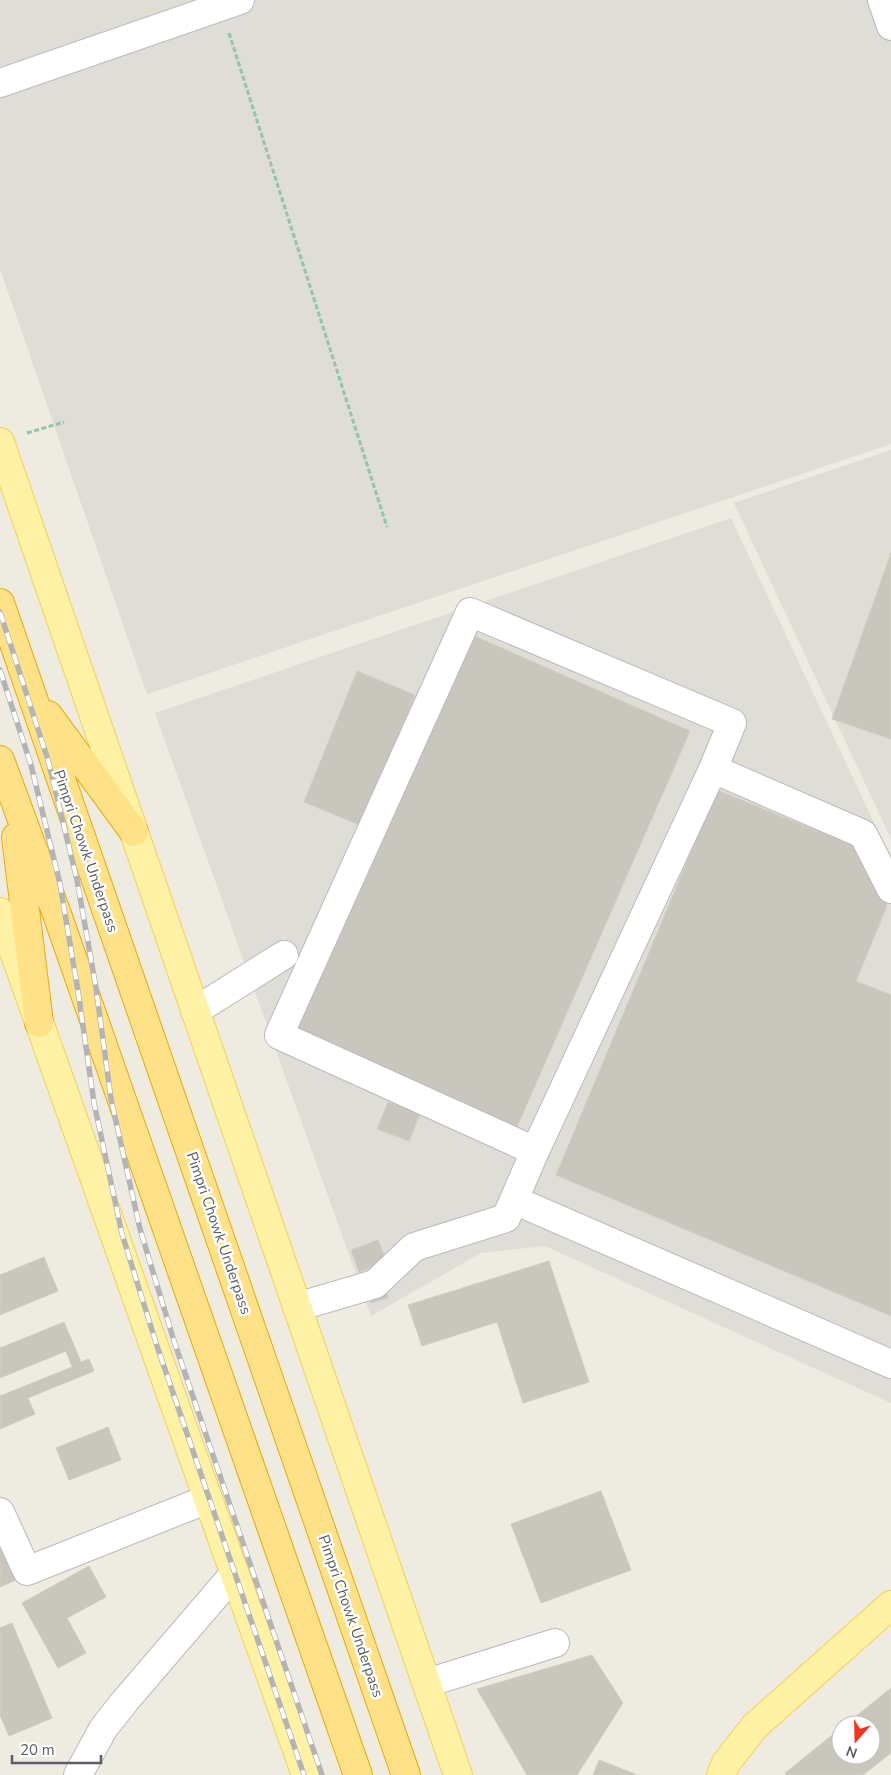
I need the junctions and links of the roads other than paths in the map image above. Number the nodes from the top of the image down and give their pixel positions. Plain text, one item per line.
1 (882, 0) edge
2 (230, 3) edge
3 (891, 26) edge
4 (0, 83) edge
5 (0, 442) edge
6 (0, 603) edge
7 (31, 692) junction
8 (0, 760) edge
9 (713, 770) junction
10 (11, 791) junction
11 (134, 832) junction
12 (891, 889) edge
13 (0, 912) edge
14 (284, 955) dead end
15 (195, 1011) junction
16 (40, 1023) junction
17 (535, 1151) junction
18 (514, 1200) junction
19 (297, 1307) junction
20 (891, 1364) edge
21 (208, 1500) junction
22 (0, 1512) edge
23 (234, 1574) junction
24 (888, 1612) edge
25 (555, 1643) dead end
26 (426, 1683) junction
27 (729, 1771) edge
28 (78, 1775) edge
29 (306, 1775) edge
30 (358, 1775) edge
31 (406, 1775) edge
32 (458, 1775) edge

1 - 3 street
2 - 4 street
5 - 11 main road
6 - 7 highway, Pimpri Chowk Underpass
7 - 11 highway
7 - 31 highway, Pimpri Chowk Underpass
8 - 10 highway
9 - 12 street
9 - 17 street
9 - 17 street
10 - 16 highway
10 - 30 highway
11 - 15 main road
13 - 16 main road
14 - 15 street
15 - 19 main road
16 - 21 main road
17 - 18 street
18 - 19 street
18 - 20 street
19 - 26 main road
21 - 22 street
21 - 23 main road
23 - 28 street
23 - 29 main road
24 - 27 main road
25 - 26 street
26 - 32 main road

